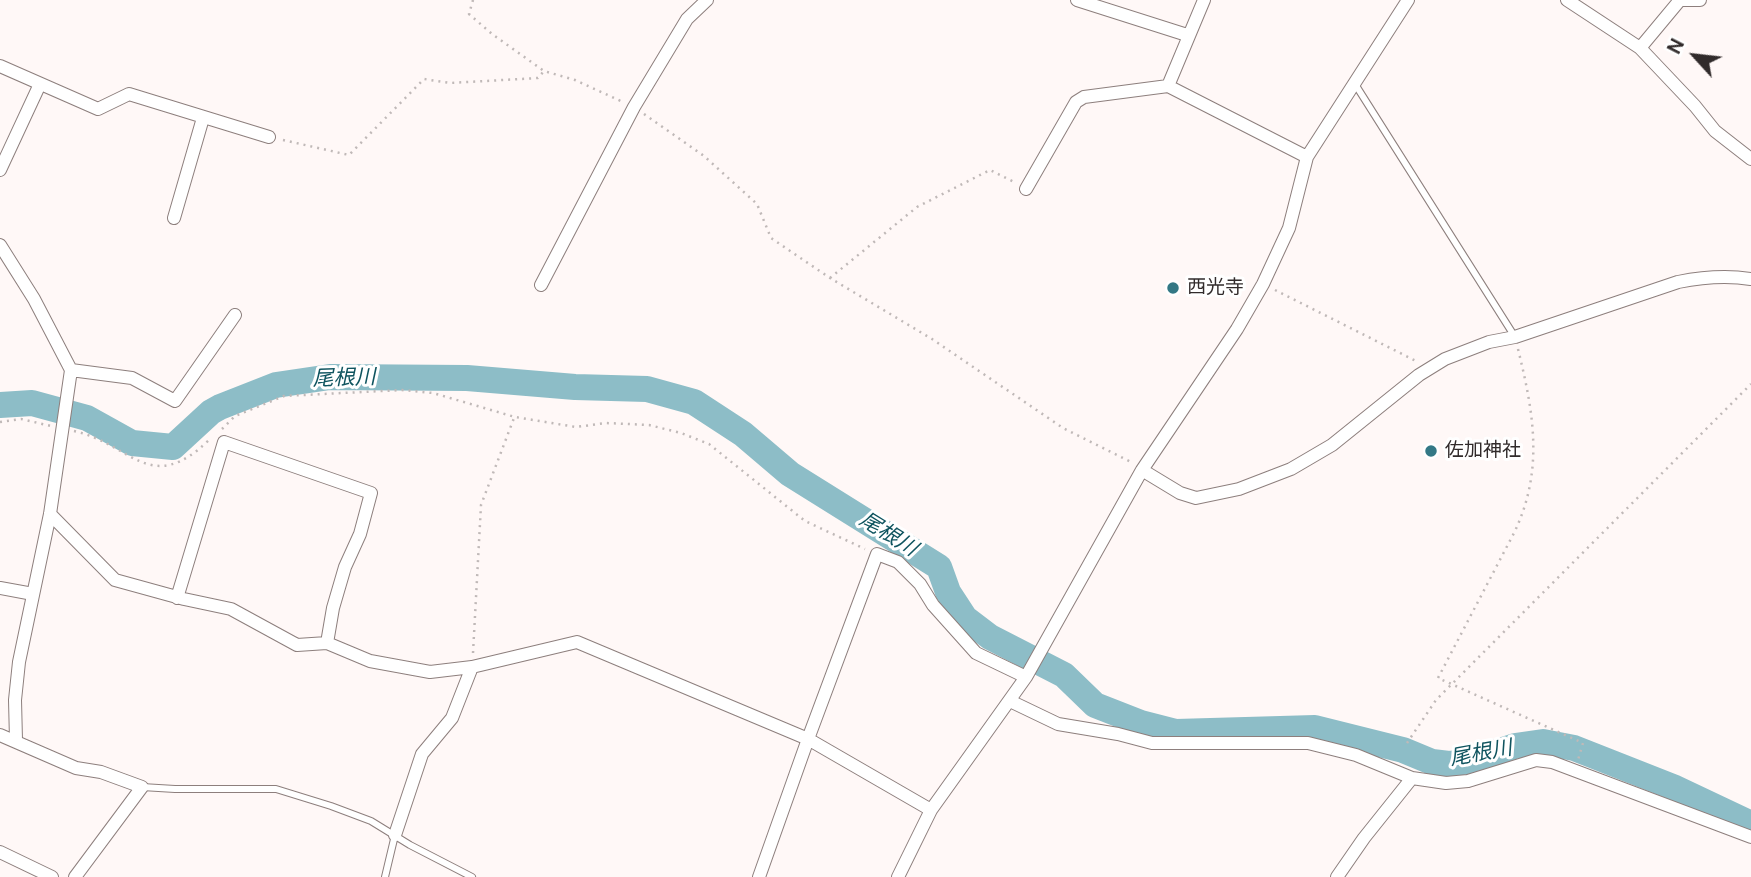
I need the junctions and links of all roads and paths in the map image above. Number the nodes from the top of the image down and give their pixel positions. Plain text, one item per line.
1 (473, 0) edge
2 (707, 0) edge
3 (1077, 0) edge
4 (1204, 0) edge
5 (1408, 0) edge
6 (1567, 0) edge
7 (1700, 0) edge
8 (1187, 35) junction
9 (1640, 48) junction
10 (0, 66) edge
11 (544, 71) junction
12 (40, 84) junction
13 (1355, 84) junction
14 (1168, 86) junction
15 (634, 107) junction
16 (203, 118) junction
17 (270, 136) joint
18 (1307, 157) junction
19 (1751, 159) edge
20 (0, 170) edge
21 (1026, 188) joint
22 (174, 218) dead end
23 (0, 245) edge
24 (830, 278) junction
25 (1751, 279) edge
26 (1263, 284) junction
27 (541, 285) dead end
28 (235, 316) dead end
29 (1515, 337) junction
30 (1430, 368) junction
31 (71, 370) junction
32 (1751, 384) edge
33 (514, 417) junction
34 (0, 422) edge
35 (63, 426) junction
36 (218, 432) dead end
37 (210, 440) dead end
38 (1142, 470) junction
39 (50, 514) junction
40 (877, 554) junction
41 (0, 588) edge
42 (33, 594) junction
43 (177, 598) junction
44 (327, 643) junction
45 (472, 667) junction
46 (1028, 672) junction
47 (1452, 685) junction
48 (1010, 701) junction
49 (0, 735) edge
50 (808, 738) junction
51 (16, 740) junction
52 (1407, 743) dead end
53 (1575, 770) junction
54 (1412, 778) junction
55 (142, 787) junction
56 (931, 810) junction
57 (395, 835) junction
58 (1751, 836) edge
59 (0, 852) edge
60 (52, 877) edge
61 (75, 877) edge
62 (385, 877) edge
63 (472, 877) edge
64 (760, 877) edge
65 (898, 877) edge
66 (1337, 877) edge

1 - 11 path
2 - 15 street
3 - 8 street
4 - 8 street
5 - 13 street
6 - 9 street
7 - 9 street
8 - 14 street
9 - 19 street
10 - 12 street
11 - 15 path
11 - 17 path
12 - 16 street
12 - 20 street
13 - 18 street
13 - 29 lane
14 - 18 street
14 - 21 street
15 - 24 path
15 - 27 street
16 - 17 street
16 - 22 street
18 - 26 street
21 - 24 path
23 - 31 street
24 - 38 path
25 - 29 street
26 - 30 path
26 - 38 street
28 - 31 street
29 - 30 street
29 - 47 path
30 - 38 street
31 - 35 street
32 - 47 path
33 - 36 path
33 - 40 path
33 - 45 path
34 - 35 path
35 - 37 path
35 - 39 street
38 - 46 street
39 - 42 street
39 - 43 street
40 - 46 street
40 - 50 street
41 - 42 street
42 - 51 street
43 - 44 street
43 - 44 street
44 - 45 street
45 - 50 street
45 - 57 street
46 - 48 street
47 - 52 path
47 - 53 path
48 - 54 street
48 - 56 street
49 - 51 street
50 - 56 street
50 - 64 street
51 - 55 street
53 - 54 street
53 - 58 street
54 - 66 street
55 - 57 lane
55 - 61 street
56 - 65 street
57 - 62 lane
57 - 63 lane
59 - 60 street

